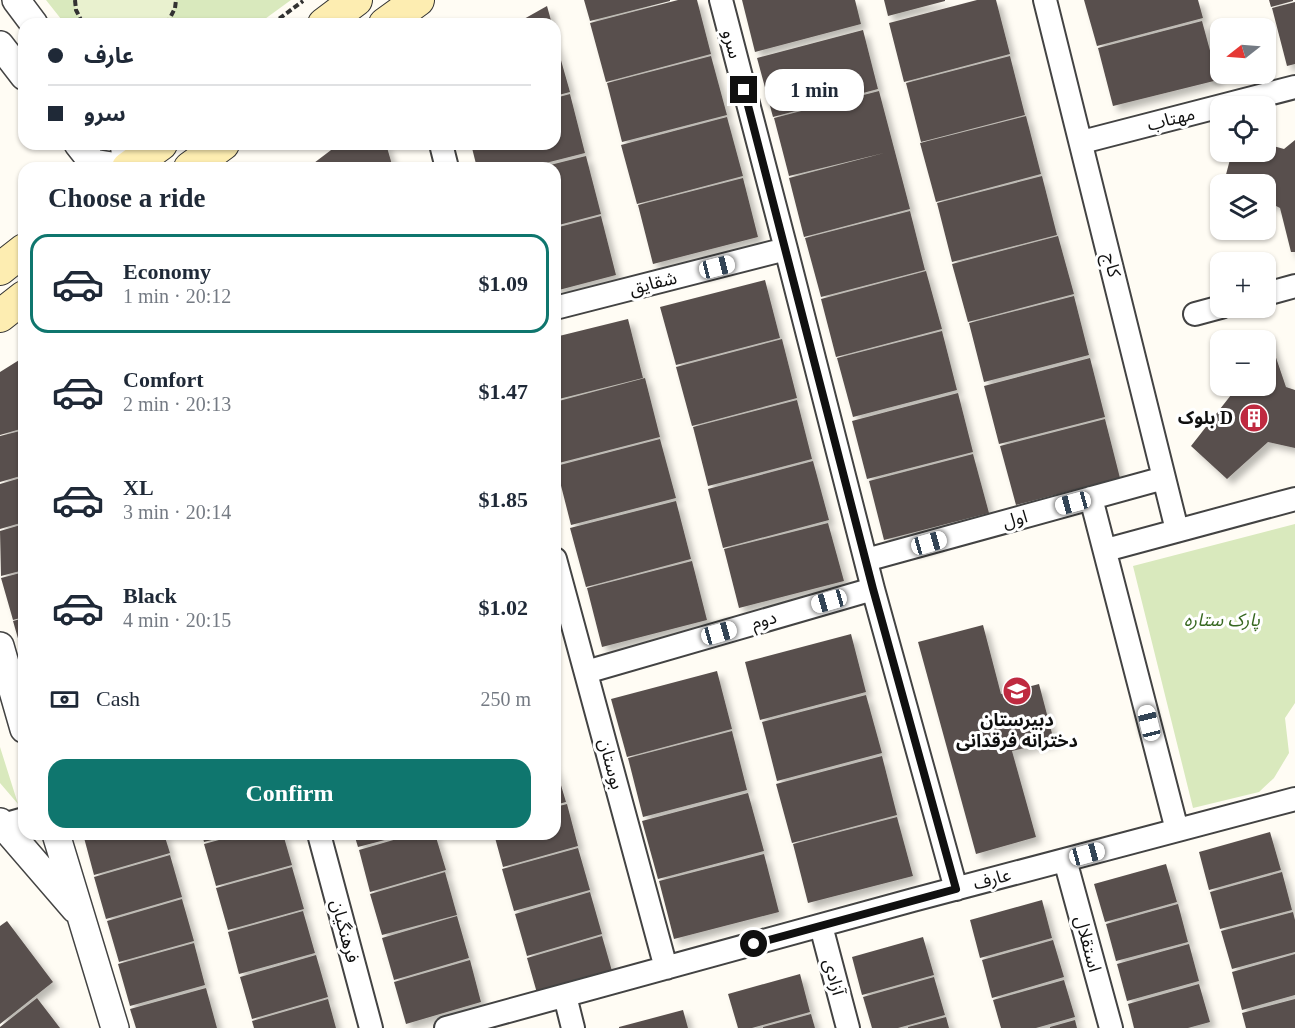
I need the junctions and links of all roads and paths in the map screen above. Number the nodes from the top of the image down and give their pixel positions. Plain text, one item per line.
1 (16, 0) edge
2 (75, 0) edge
3 (176, 0) edge
4 (304, 0) edge
5 (356, 0) edge
6 (418, 0) edge
7 (721, 0) edge
8 (1045, 0) edge
9 (30, 18) edge
10 (80, 18) edge
11 (170, 18) edge
12 (281, 18) edge
13 (332, 18) edge
14 (393, 18) edge
15 (0, 45) edge
16 (18, 68) edge
17 (1295, 87) edge
18 (1082, 142) junction
19 (83, 150) edge
20 (152, 150) edge
21 (215, 150) edge
22 (92, 162) edge
23 (136, 162) edge
24 (198, 162) edge
25 (786, 249) junction
26 (18, 255) edge
27 (0, 269) edge
28 (1295, 286) edge
29 (1276, 291) edge
30 (18, 302) edge
31 (561, 306) edge
32 (1210, 310) edge
33 (1196, 314) dead end
34 (0, 316) edge
35 (1164, 478) junction
36 (1091, 498) junction
37 (1295, 499) edge
38 (1177, 530) junction
39 (1106, 550) junction
40 (866, 560) junction
41 (561, 582) edge
42 (873, 589) junction
43 (0, 646) edge
44 (586, 672) junction
45 (18, 708) edge
46 (1295, 799) edge
47 (1177, 830) junction
48 (23, 840) edge
49 (58, 840) edge
50 (321, 840) edge
51 (1065, 860) junction
52 (956, 889) junction
53 (81, 916) junction
54 (820, 926) junction
55 (666, 968) junction
56 (565, 996) junction
57 (116, 1028) edge
58 (371, 1028) edge
59 (446, 1028) edge
60 (573, 1028) edge
61 (848, 1028) edge
62 (1111, 1028) edge

1 - 9 street
2 - 10 path
3 - 11 path
4 - 12 path
5 - 13 main road
6 - 14 main road
7 - 25 street, سرو
8 - 18 street, کاج
15 - 16 street
17 - 18 street, مهتاب
18 - 35 street, کاج
19 - 22 street
20 - 23 main road
21 - 24 main road
25 - 31 street, شقایق
25 - 40 street, سرو
26 - 27 main road
28 - 29 street
30 - 34 main road
32 - 33 street
35 - 36 street, اول
35 - 38 street, کاج
36 - 39 street
36 - 40 street, اول
37 - 38 street
38 - 39 street
39 - 47 street
40 - 42 street, سرو
41 - 44 street, بوستان
42 - 44 street, دوم
42 - 52 street, سرو
43 - 45 street
44 - 55 street, بوستان
46 - 47 street, عارف
47 - 51 street, عارف
48 - 53 street
49 - 53 street
50 - 58 street, فرهنگیان
51 - 52 street, عارف
51 - 62 street, استقلال
52 - 54 street, عارف
53 - 57 street
54 - 55 street, عارف
54 - 61 street, آزادی
55 - 56 street, عارف
56 - 59 street, عارف
56 - 60 street

